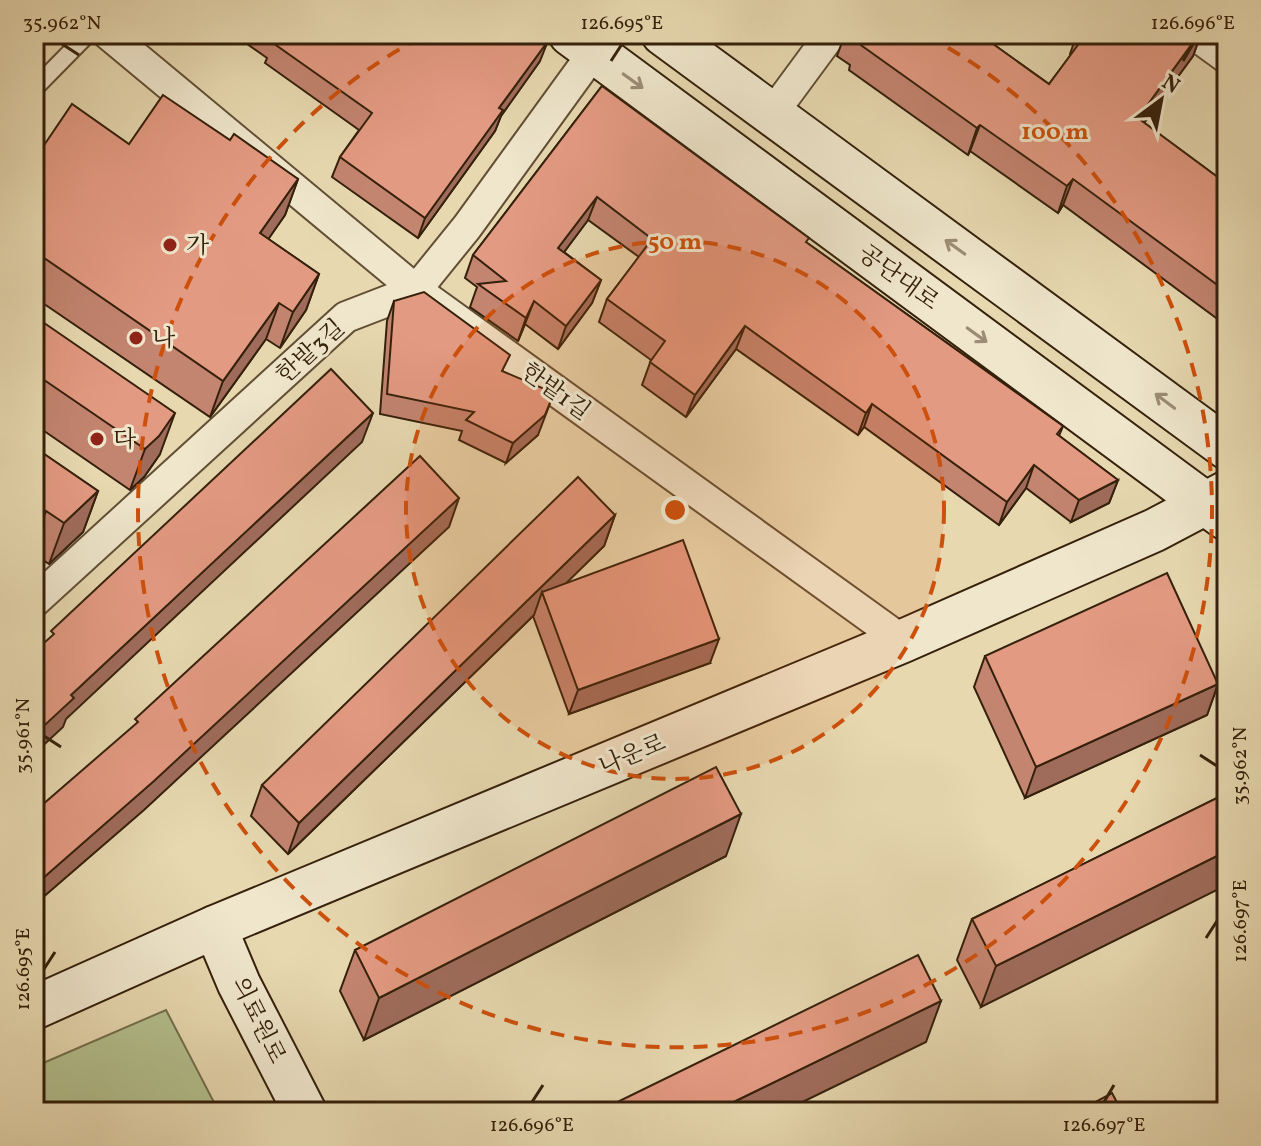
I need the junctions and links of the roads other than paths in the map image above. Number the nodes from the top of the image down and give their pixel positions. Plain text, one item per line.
1 (88, 34) edge
2 (108, 34) edge
3 (663, 34) edge
4 (831, 34) edge
5 (1194, 34) edge
6 (582, 43) edge
7 (1227, 58) edge
8 (34, 89) edge
9 (772, 114) junction
10 (416, 290) junction
11 (1227, 448) edge
12 (1220, 506) edge
13 (34, 602) edge
14 (903, 641) junction
15 (215, 927) junction
16 (34, 1008) edge
17 (305, 1112) edge

1 - 8 lane
2 - 10 street, 한밭1길
3 - 9 street
4 - 9 street
5 - 7 street
6 - 10 street, 한밭3길
6 -> 12 street, 공단대로
11 -> 9 street
10 - 13 street, 한밭3길
10 - 14 street, 한밭1길
12 - 14 street, 나운로
14 - 15 street, 나운로
15 - 16 street, 나운로
15 - 17 street, 의료원로

